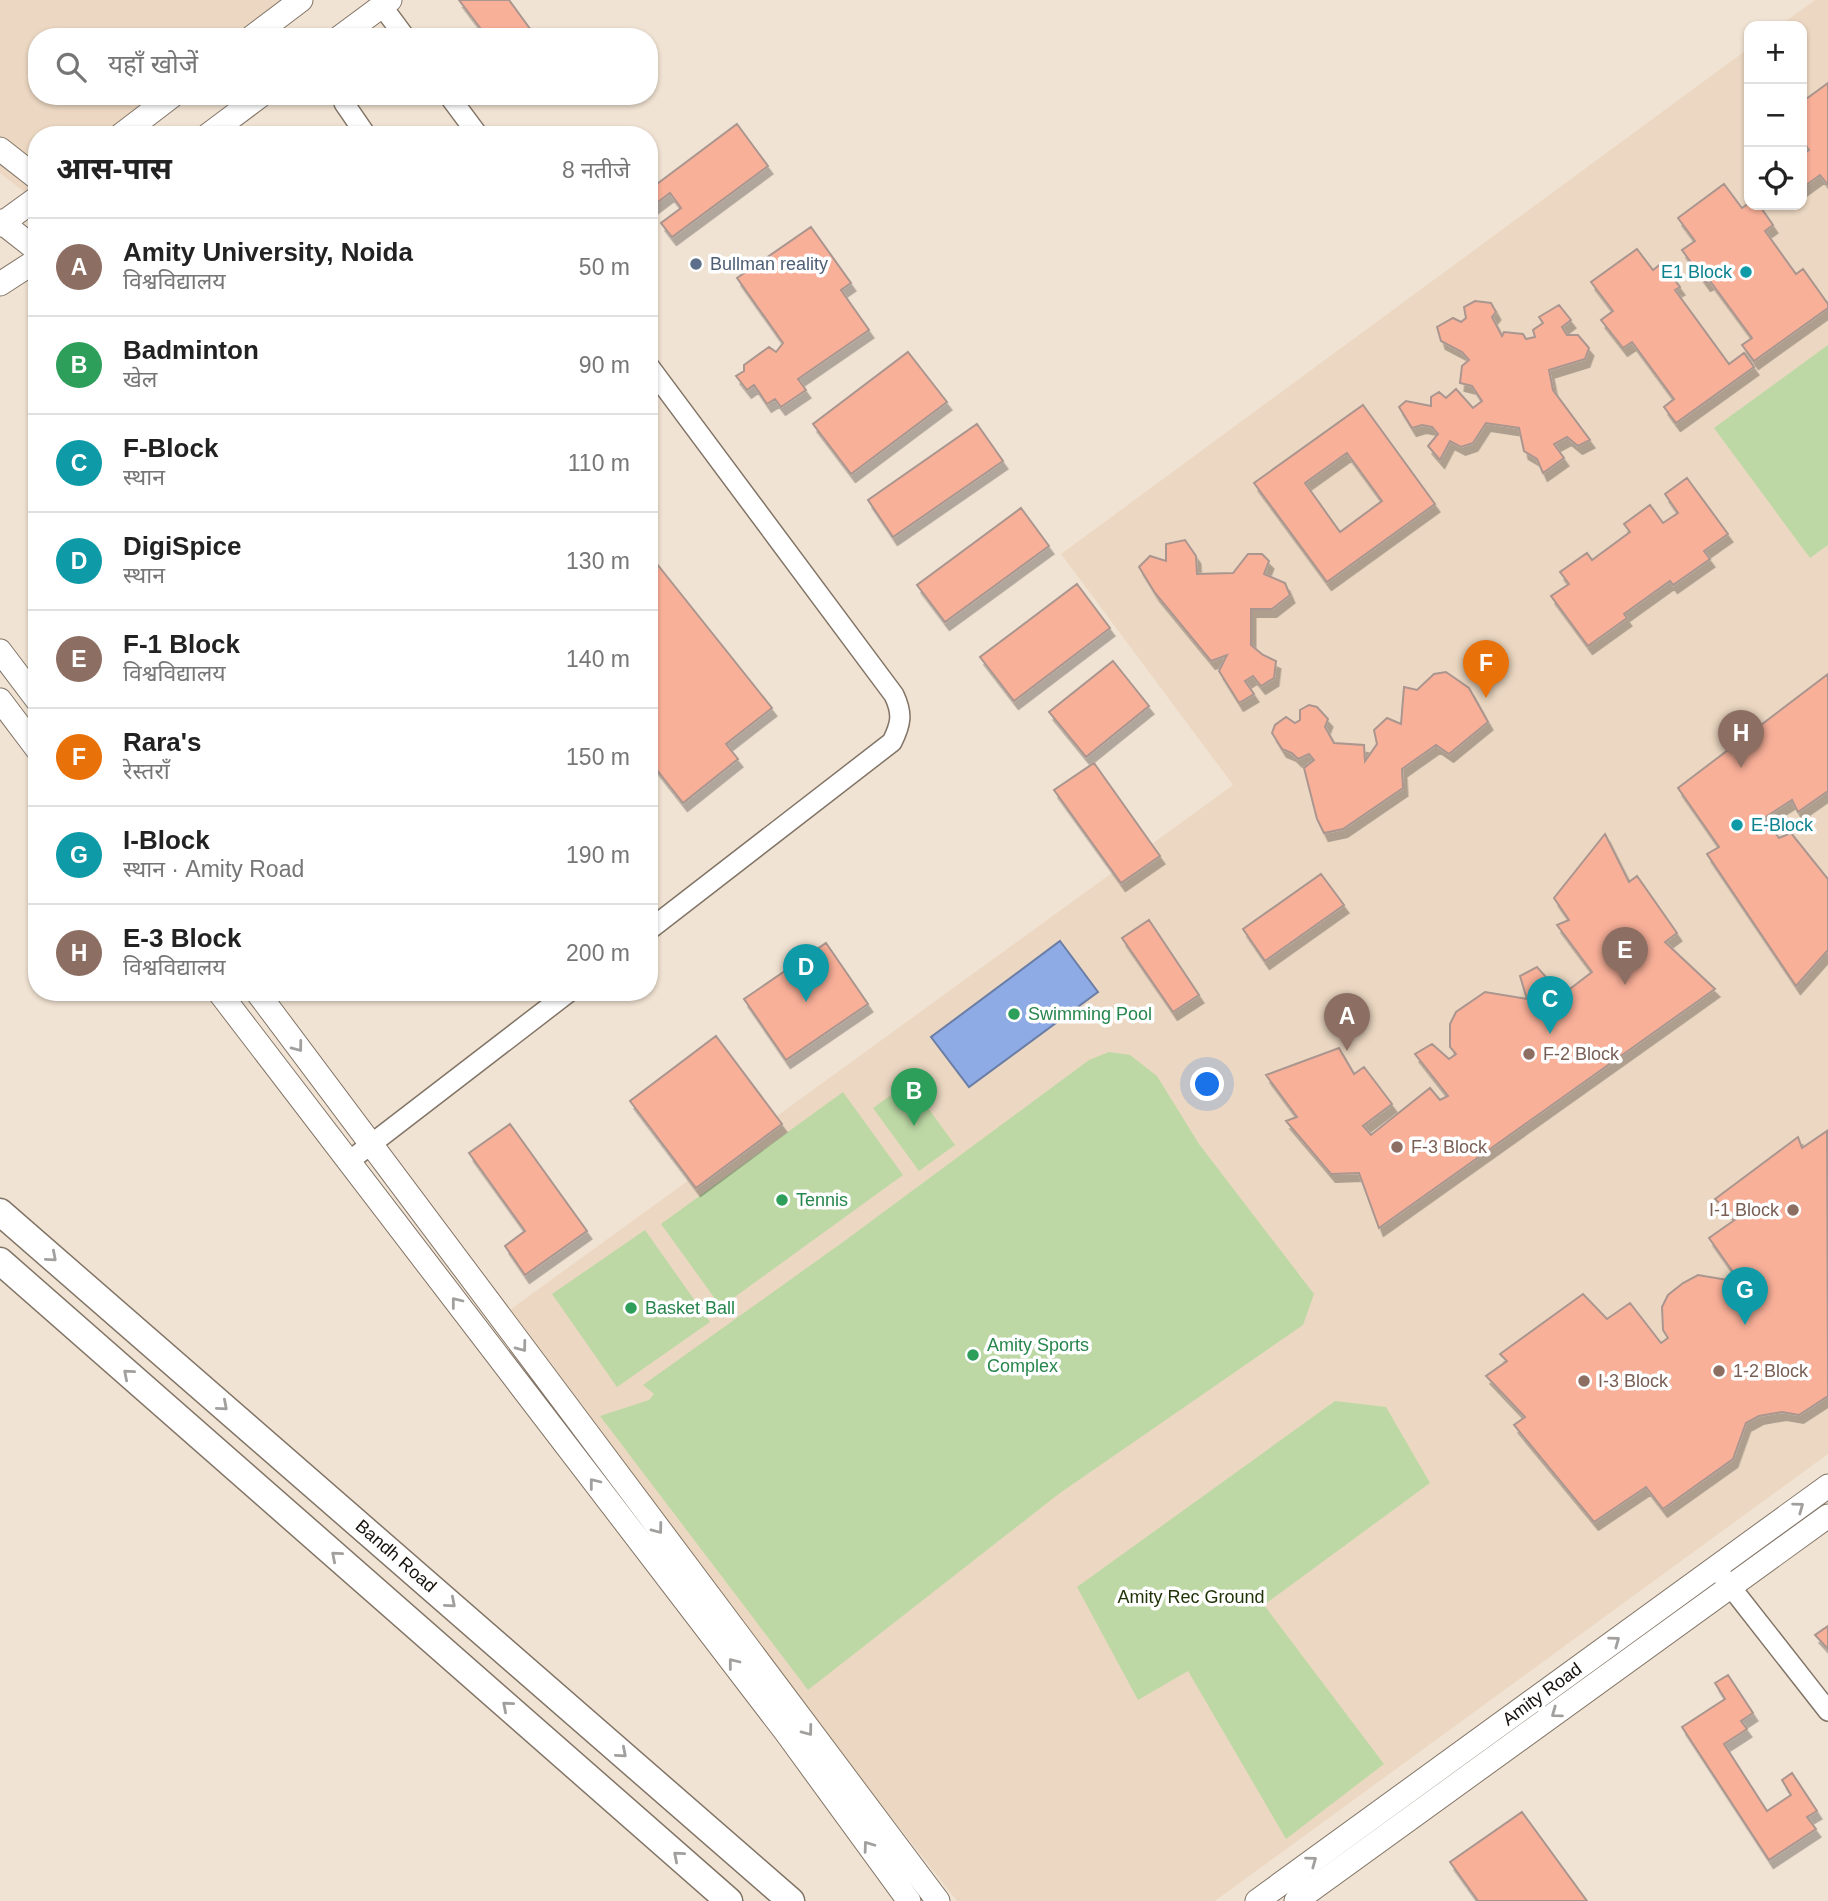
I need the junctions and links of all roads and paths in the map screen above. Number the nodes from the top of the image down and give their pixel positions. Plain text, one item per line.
1 (301, 0) edge
2 (386, 3) edge
3 (264, 28) edge
4 (352, 28) edge
5 (400, 28) edge
6 (160, 105) edge
7 (248, 105) edge
8 (345, 105) edge
9 (456, 105) edge
10 (133, 126) edge
11 (220, 126) edge
12 (360, 126) edge
13 (471, 126) edge
14 (0, 149) edge
15 (28, 171) edge
16 (28, 204) edge
17 (1, 223) edge
18 (28, 243) edge
19 (28, 266) edge
20 (0, 284) edge
21 (658, 378) edge
22 (0, 651) edge
23 (28, 688) edge
24 (0, 700) edge
25 (28, 737) edge
26 (658, 923) edge
27 (226, 1001) edge
28 (264, 1001) edge
29 (557, 1001) edge
30 (371, 1145) junction
31 (348, 1163) junction
32 (0, 1212) edge
33 (0, 1261) edge
34 (1828, 1486) edge
35 (1828, 1516) edge
36 (1716, 1568) junction
37 (1730, 1587) junction
38 (1828, 1711) edge
39 (729, 1901) edge
40 (791, 1901) edge
41 (909, 1901) edge
42 (938, 1901) edge
43 (1256, 1901) edge
44 (1296, 1901) edge

1 - 3 street
2 - 4 street
2 - 5 street
6 - 10 street
7 - 11 street
8 - 12 street
9 - 13 street
14 - 15 street
16 - 17 street
17 - 18 street
19 - 20 street
21 - 26 street
22 - 23 street
24 - 25 street
27 - 31 street
28 -> 30 street
29 - 30 street
30 - 31 street
30 -> 42 street
41 -> 31 street
32 -> 40 main road, Bandh Road
39 -> 33 main road
36 -> 34 street, Amity Road
35 - 37 street, Amity Road
36 - 37 street
43 -> 36 street, Amity Road
37 - 38 street
37 -> 44 street, Amity Road

